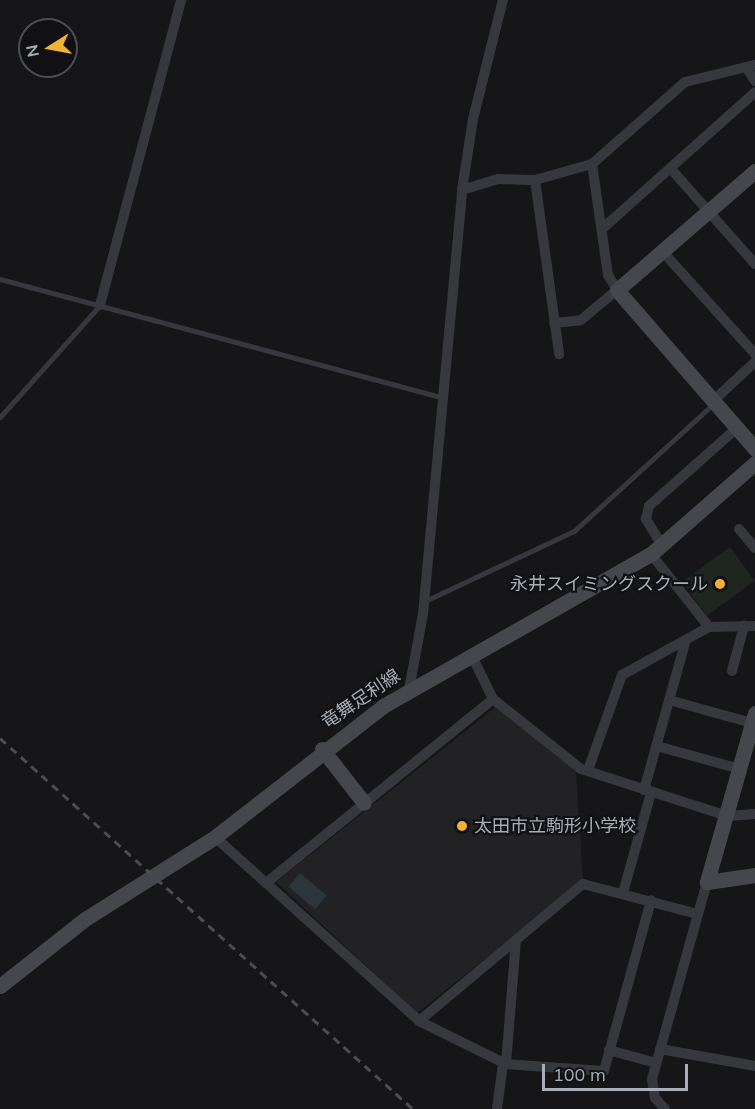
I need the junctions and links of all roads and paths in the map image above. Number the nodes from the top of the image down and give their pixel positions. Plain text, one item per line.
1 (181, 0) edge
2 (503, 0) edge
3 (751, 66) edge
4 (755, 81) edge
5 (755, 92) edge
6 (592, 164) junction
7 (671, 169) junction
8 (754, 169) edge
9 (535, 180) junction
10 (462, 190) junction
11 (707, 210) junction
12 (602, 229) junction
13 (662, 250) junction
14 (755, 264) edge
15 (0, 279) edge
16 (617, 290) junction
17 (100, 305) junction
18 (554, 323) junction
19 (559, 354) dead end
20 (755, 354) edge
21 (755, 362) edge
22 (440, 397) junction
23 (714, 401) junction
24 (0, 417) edge
25 (737, 428) junction
26 (755, 449) edge
27 (755, 463) edge
28 (739, 529) dead end
29 (755, 548) edge
30 (657, 549) junction
31 (424, 601) junction
32 (750, 626) edge
33 (709, 627) junction
34 (686, 640) junction
35 (472, 656) junction
36 (732, 670) dead end
37 (409, 690) junction
38 (493, 699) junction
39 (669, 700) junction
40 (753, 718) edge
41 (657, 746) junction
42 (322, 749) junction
43 (740, 769) junction
44 (588, 770) junction
45 (648, 791) junction
46 (364, 803) junction
47 (755, 813) edge
48 (727, 816) junction
49 (215, 837) junction
50 (755, 875) edge
51 (707, 882) junction
52 (266, 884) junction
53 (623, 893) junction
54 (651, 900) junction
55 (697, 914) junction
56 (516, 940) junction
57 (0, 986) edge
58 (419, 1021) junction
59 (660, 1049) junction
60 (609, 1050) junction
61 (656, 1063) junction
62 (504, 1064) junction
63 (755, 1066) edge
64 (497, 1109) edge
65 (665, 1109) edge

1 - 17 street
2 - 10 street
3 - 4 street
3 - 6 street
5 - 7 street
6 - 9 street
6 - 12 street
7 - 11 street
7 - 12 street
8 - 11 main road
9 - 10 street
9 - 18 street
10 - 22 street
11 - 13 main road
11 - 14 street
12 - 16 street
13 - 16 main road
13 - 20 street
15 - 17 lane
16 - 18 street
16 - 23 main road
17 - 22 lane
17 - 24 lane
18 - 19 street
21 - 23 street
22 - 31 street
23 - 25 main road
23 - 31 lane
25 - 26 main road
25 - 30 street
27 - 30 main road, 竜舞足利線
28 - 29 street
30 - 33 street
30 - 35 main road, 竜舞足利線
31 - 37 street
32 - 33 street
32 - 36 street
33 - 34 street
34 - 39 street
34 - 44 street
35 - 37 main road, 竜舞足利線
35 - 38 street
37 - 42 main road, 竜舞足利線
38 - 44 street
38 - 46 street
39 - 40 street
39 - 41 street
40 - 43 main road
41 - 43 street
41 - 45 street
42 - 46 main road
42 - 49 main road, 竜舞足利線
43 - 48 main road
44 - 45 street
45 - 48 street
45 - 53 street
46 - 52 street
47 - 48 street
48 - 51 main road
49 - 52 street
49 - 57 main road, 竜舞足利線
50 - 51 main road
51 - 55 street
52 - 58 street
53 - 54 street
53 - 56 street
54 - 55 street
54 - 60 street
55 - 59 street
56 - 58 street
56 - 62 street
58 - 62 street
59 - 61 street
59 - 63 street
60 - 61 street
60 - 62 street
61 - 65 street
62 - 64 street

